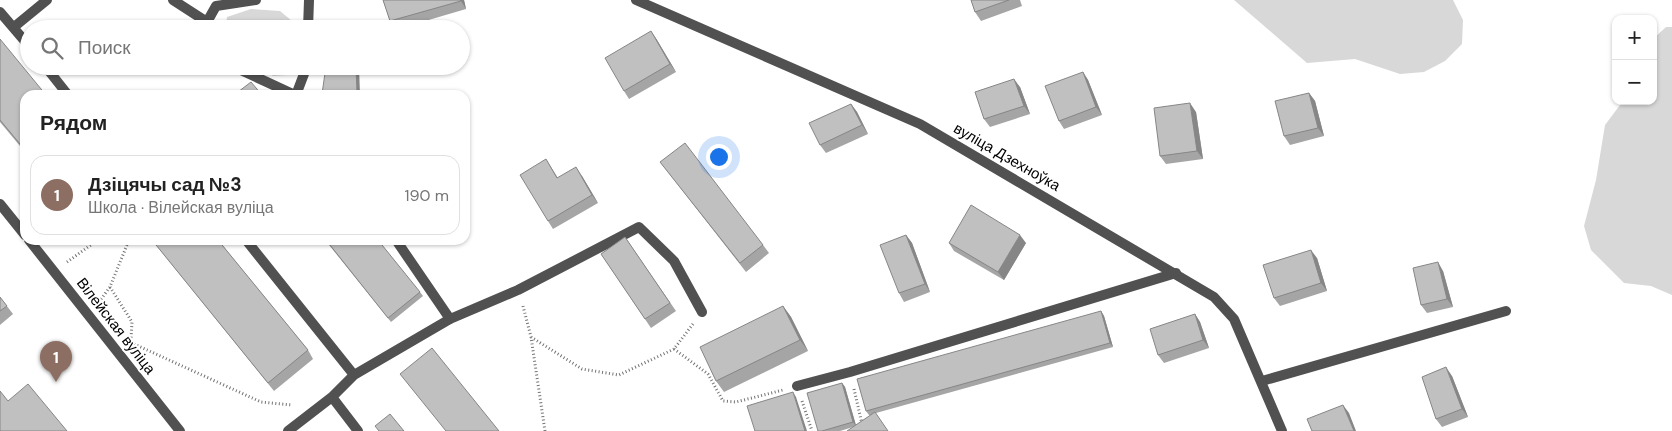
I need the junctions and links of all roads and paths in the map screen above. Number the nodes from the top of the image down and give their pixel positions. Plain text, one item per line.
1 (47, 0) edge
2 (173, 0) edge
3 (256, 0) edge
4 (309, 0) edge
5 (636, 0) edge
6 (0, 12) edge
7 (23, 20) edge
8 (200, 20) edge
9 (210, 20) edge
10 (308, 20) edge
11 (20, 22) edge
12 (14, 27) junction
13 (20, 35) edge
14 (52, 75) edge
15 (252, 75) edge
16 (304, 75) edge
17 (64, 90) edge
18 (285, 90) edge
19 (298, 90) edge
20 (0, 204) edge
21 (20, 229) edge
22 (33, 245) edge
23 (91, 245) edge
24 (127, 245) edge
25 (250, 245) edge
26 (399, 245) edge
27 (54, 272) junction
28 (1176, 273) junction
29 (518, 290) junction
30 (1506, 311) dead end
31 (702, 312) joint
32 (450, 319) junction
33 (99, 327) junction
34 (531, 337) junction
35 (130, 342) junction
36 (674, 348) junction
37 (850, 372) junction
38 (354, 375) junction
39 (1262, 381) junction
40 (797, 386) junction
41 (332, 397) junction
42 (318, 408) junction
43 (863, 427) edge
44 (180, 431) edge
45 (288, 431) edge
46 (358, 431) edge
47 (545, 431) edge
48 (812, 431) edge
49 (1282, 431) edge

1 - 7 street
2 - 8 street
3 - 9 street
4 - 10 street
5 - 28 street, вуліца Дзехноўка
6 - 12 street
11 - 12 street
12 - 13 street
14 - 17 street
15 - 18 street
16 - 19 street
20 - 21 street
22 - 27 street, Вілейская вуліца
23 - 27 path
24 - 35 path
25 - 38 street
26 - 32 street
27 - 33 street, Вілейская вуліца
28 - 37 street
28 - 39 street, вуліца Дзехноўка
29 - 31 street
29 - 32 street
29 - 34 path
30 - 39 street
31 - 36 path
32 - 38 street
33 - 35 path
33 - 44 street, Вілейская вуліца
34 - 36 path
34 - 47 path
35 - 42 path
36 - 40 path
37 - 40 street
37 - 43 path
38 - 41 street
39 - 49 street, вуліца Дзехноўка
40 - 48 path
41 - 42 street
41 - 46 street
42 - 45 street

